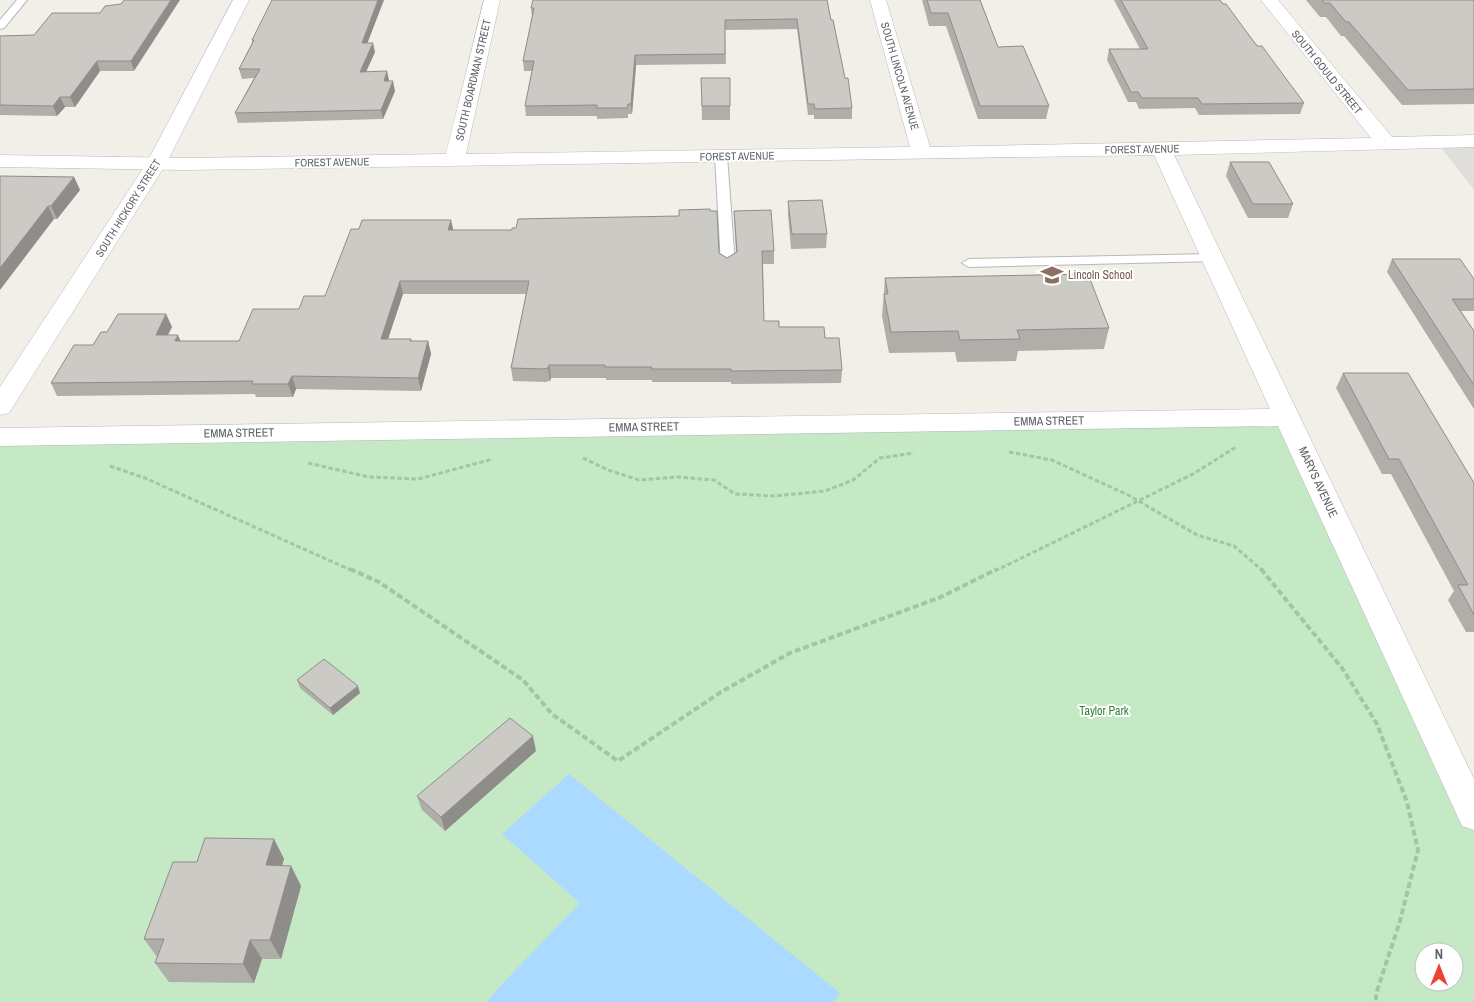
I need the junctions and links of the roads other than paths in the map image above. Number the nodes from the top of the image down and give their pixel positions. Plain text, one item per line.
1 (22, 0) edge
2 (241, 0) edge
3 (492, 0) edge
4 (878, 0) edge
5 (1269, 0) edge
6 (0, 26) edge
7 (1474, 141) edge
8 (1386, 143) junction
9 (1161, 149) junction
10 (922, 153) junction
11 (722, 156) junction
12 (455, 160) junction
13 (0, 161) edge
14 (156, 164) junction
15 (1212, 258) junction
16 (969, 263) dead end
17 (728, 265) edge
18 (0, 407) edge
19 (1288, 417) junction
20 (0, 437) edge
21 (1474, 815) edge

1 - 6 lane
2 - 14 street, SOUTH HICKORY STREET
3 - 12 street, SOUTH BOARDMAN STREET
4 - 10 street, SOUTH LINCOLN AVENUE
5 - 8 street, SOUTH GOULD STREET
7 - 8 street, FOREST AVENUE
8 - 9 street, FOREST AVENUE
9 - 10 street, FOREST AVENUE
9 - 15 street, MARYS AVENUE
10 - 11 street, FOREST AVENUE
11 - 12 street, FOREST AVENUE
11 - 17 lane
12 - 14 street, FOREST AVENUE
13 - 14 street, FOREST AVENUE
14 - 18 street, SOUTH HICKORY STREET
15 - 16 lane
15 - 19 street, MARYS AVENUE
19 - 20 street, EMMA STREET
19 - 21 street, MARYS AVENUE

